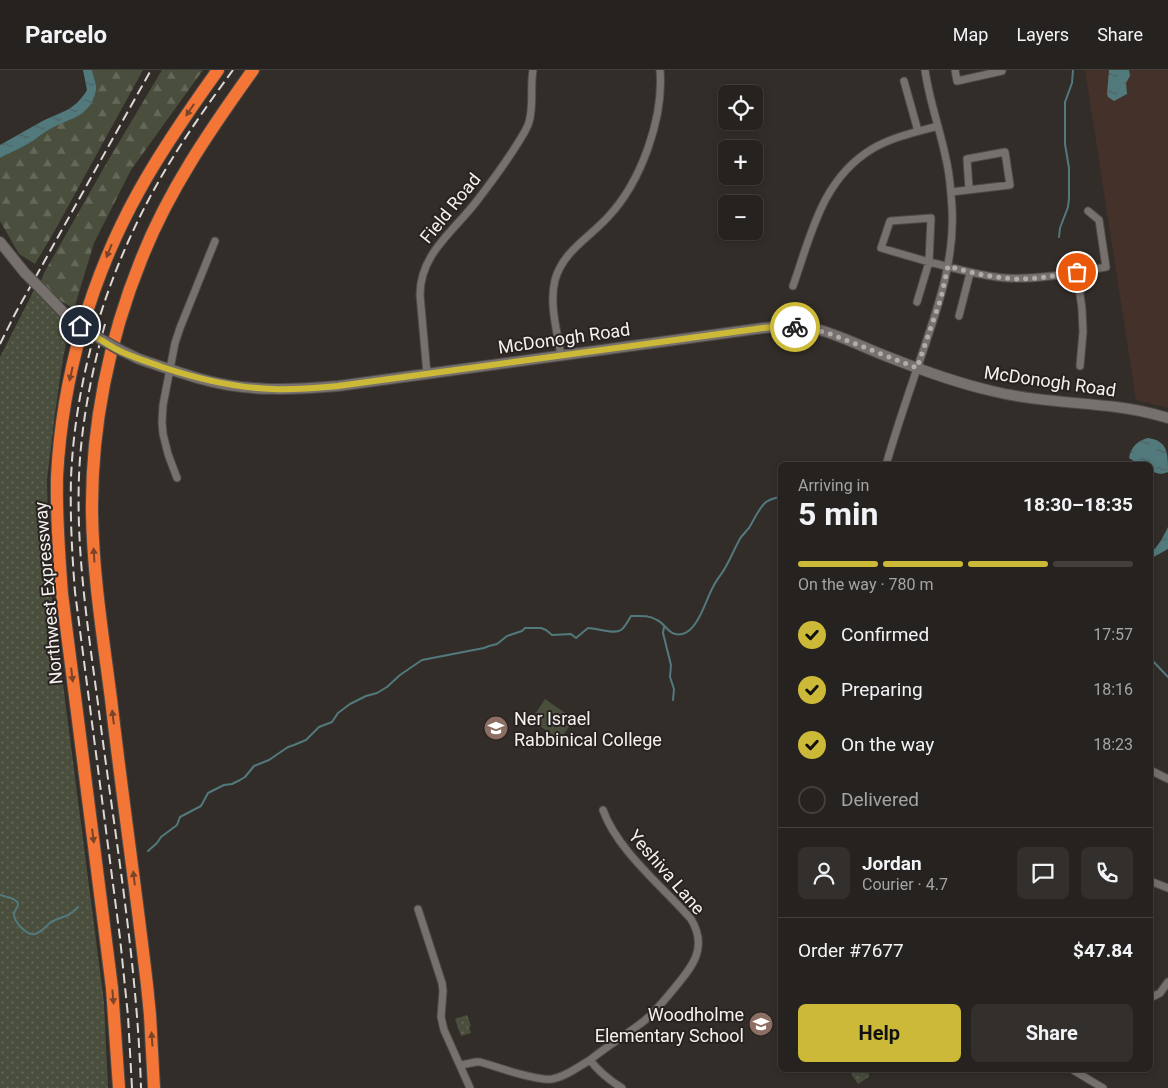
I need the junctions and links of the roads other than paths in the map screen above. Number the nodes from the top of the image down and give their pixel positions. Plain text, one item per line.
1 (218, 70) edge
2 (252, 70) edge
3 (533, 70) edge
4 (660, 70) edge
5 (925, 70) edge
6 (955, 70) edge
7 (1002, 70) edge
8 (904, 81) dead end
9 (938, 126) junction
10 (918, 131) junction
11 (969, 190) junction
12 (951, 192) junction
13 (1088, 211) dead end
14 (215, 241) dead end
15 (0, 242) edge
16 (929, 262) junction
17 (948, 266) junction
18 (1077, 272) junction
19 (970, 273) junction
20 (793, 286) dead end
21 (917, 302) dead end
22 (959, 316) dead end
23 (561, 355) junction
24 (1080, 366) dead end
25 (917, 368) junction
26 (171, 370) junction
27 (427, 374) junction
28 (1168, 418) edge
29 (887, 462) edge
30 (177, 478) dead end
31 (1153, 772) edge
32 (1168, 779) edge
33 (603, 810) dead end
34 (1153, 882) edge
35 (1168, 888) edge
36 (418, 908) dead end
37 (1168, 982) edge
38 (1160, 993) junction
39 (1153, 996) edge
40 (1168, 1000) edge
41 (590, 1060) junction
42 (461, 1065) junction
43 (1076, 1072) edge
44 (119, 1088) edge
45 (154, 1088) edge
46 (470, 1088) edge
47 (622, 1088) edge
48 (1103, 1088) edge

1 -> 44 highway, Northwest Expressway
45 -> 2 highway
3 - 27 street, Field Road
4 - 23 street
5 - 9 street
6 - 7 street
8 - 10 street
9 - 10 street
9 - 12 street
10 - 20 street
11 - 11 street
11 - 12 street
12 - 17 street
13 - 18 street
14 - 26 street
15 - 26 main road, McDonogh Road, bridge
16 - 16 street
16 - 17 street
16 - 21 street
17 - 19 street
17 - 25 street
18 - 19 street
18 - 24 street
19 - 22 street
23 - 25 main road, McDonogh Road
23 - 27 main road, McDonogh Road
25 - 28 main road, McDonogh Road
25 - 29 street
26 - 27 main road, McDonogh Road
26 - 30 street
31 - 32 street
33 - 41 street, Yeshiva Lane
34 - 35 street
36 - 42 street
37 - 38 street
38 - 39 street
38 - 40 street
41 - 42 street, Yeshiva Lane
41 - 47 street
42 - 46 street
43 - 48 street

